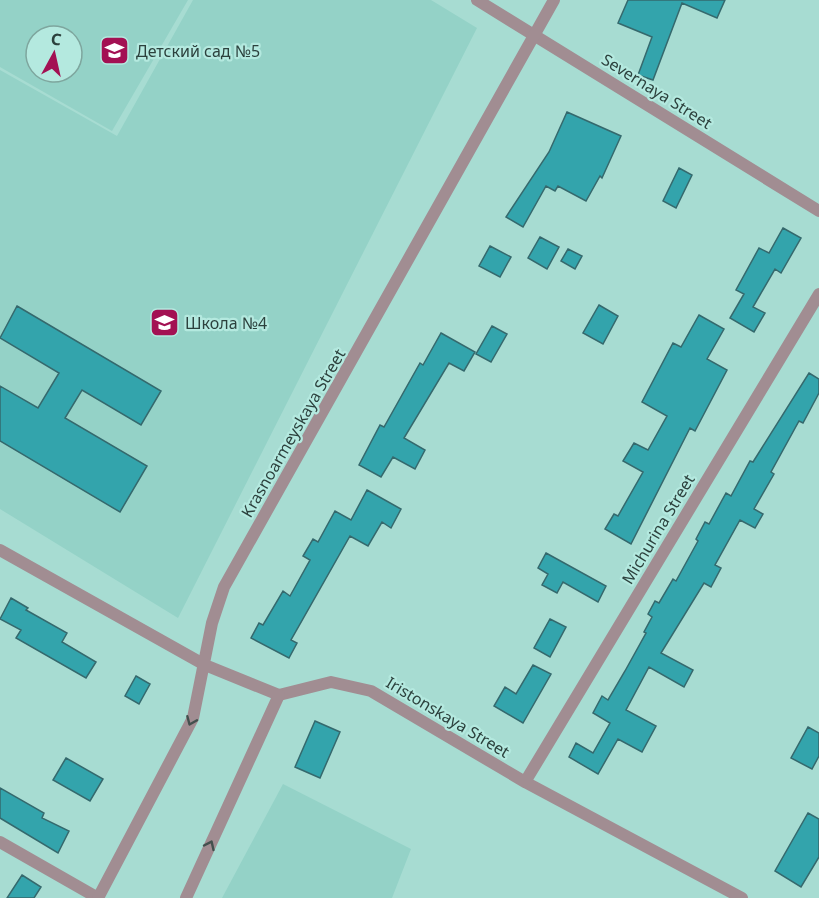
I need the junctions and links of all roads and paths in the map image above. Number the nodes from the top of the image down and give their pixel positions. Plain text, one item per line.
1 (477, 0) edge
2 (554, 0) edge
3 (534, 33) junction
4 (819, 211) edge
5 (819, 294) edge
6 (0, 550) edge
7 (205, 665) junction
8 (279, 695) junction
9 (525, 782) junction
10 (0, 842) edge
11 (98, 898) edge
12 (186, 898) edge
13 (742, 898) edge

1 - 3 street, Severnaya Street
2 - 3 street, Krasnoarmeyskaya Street
3 - 4 street, Severnaya Street
3 - 7 street, Krasnoarmeyskaya Street
5 - 9 street, Michurina Street
6 - 7 street
7 - 8 street
7 -> 11 street, Krasnoarmeyskaya Street
8 - 9 street, Iristonskaya Street
12 -> 8 street
9 - 13 street, Iristonskaya Street
10 - 11 street

